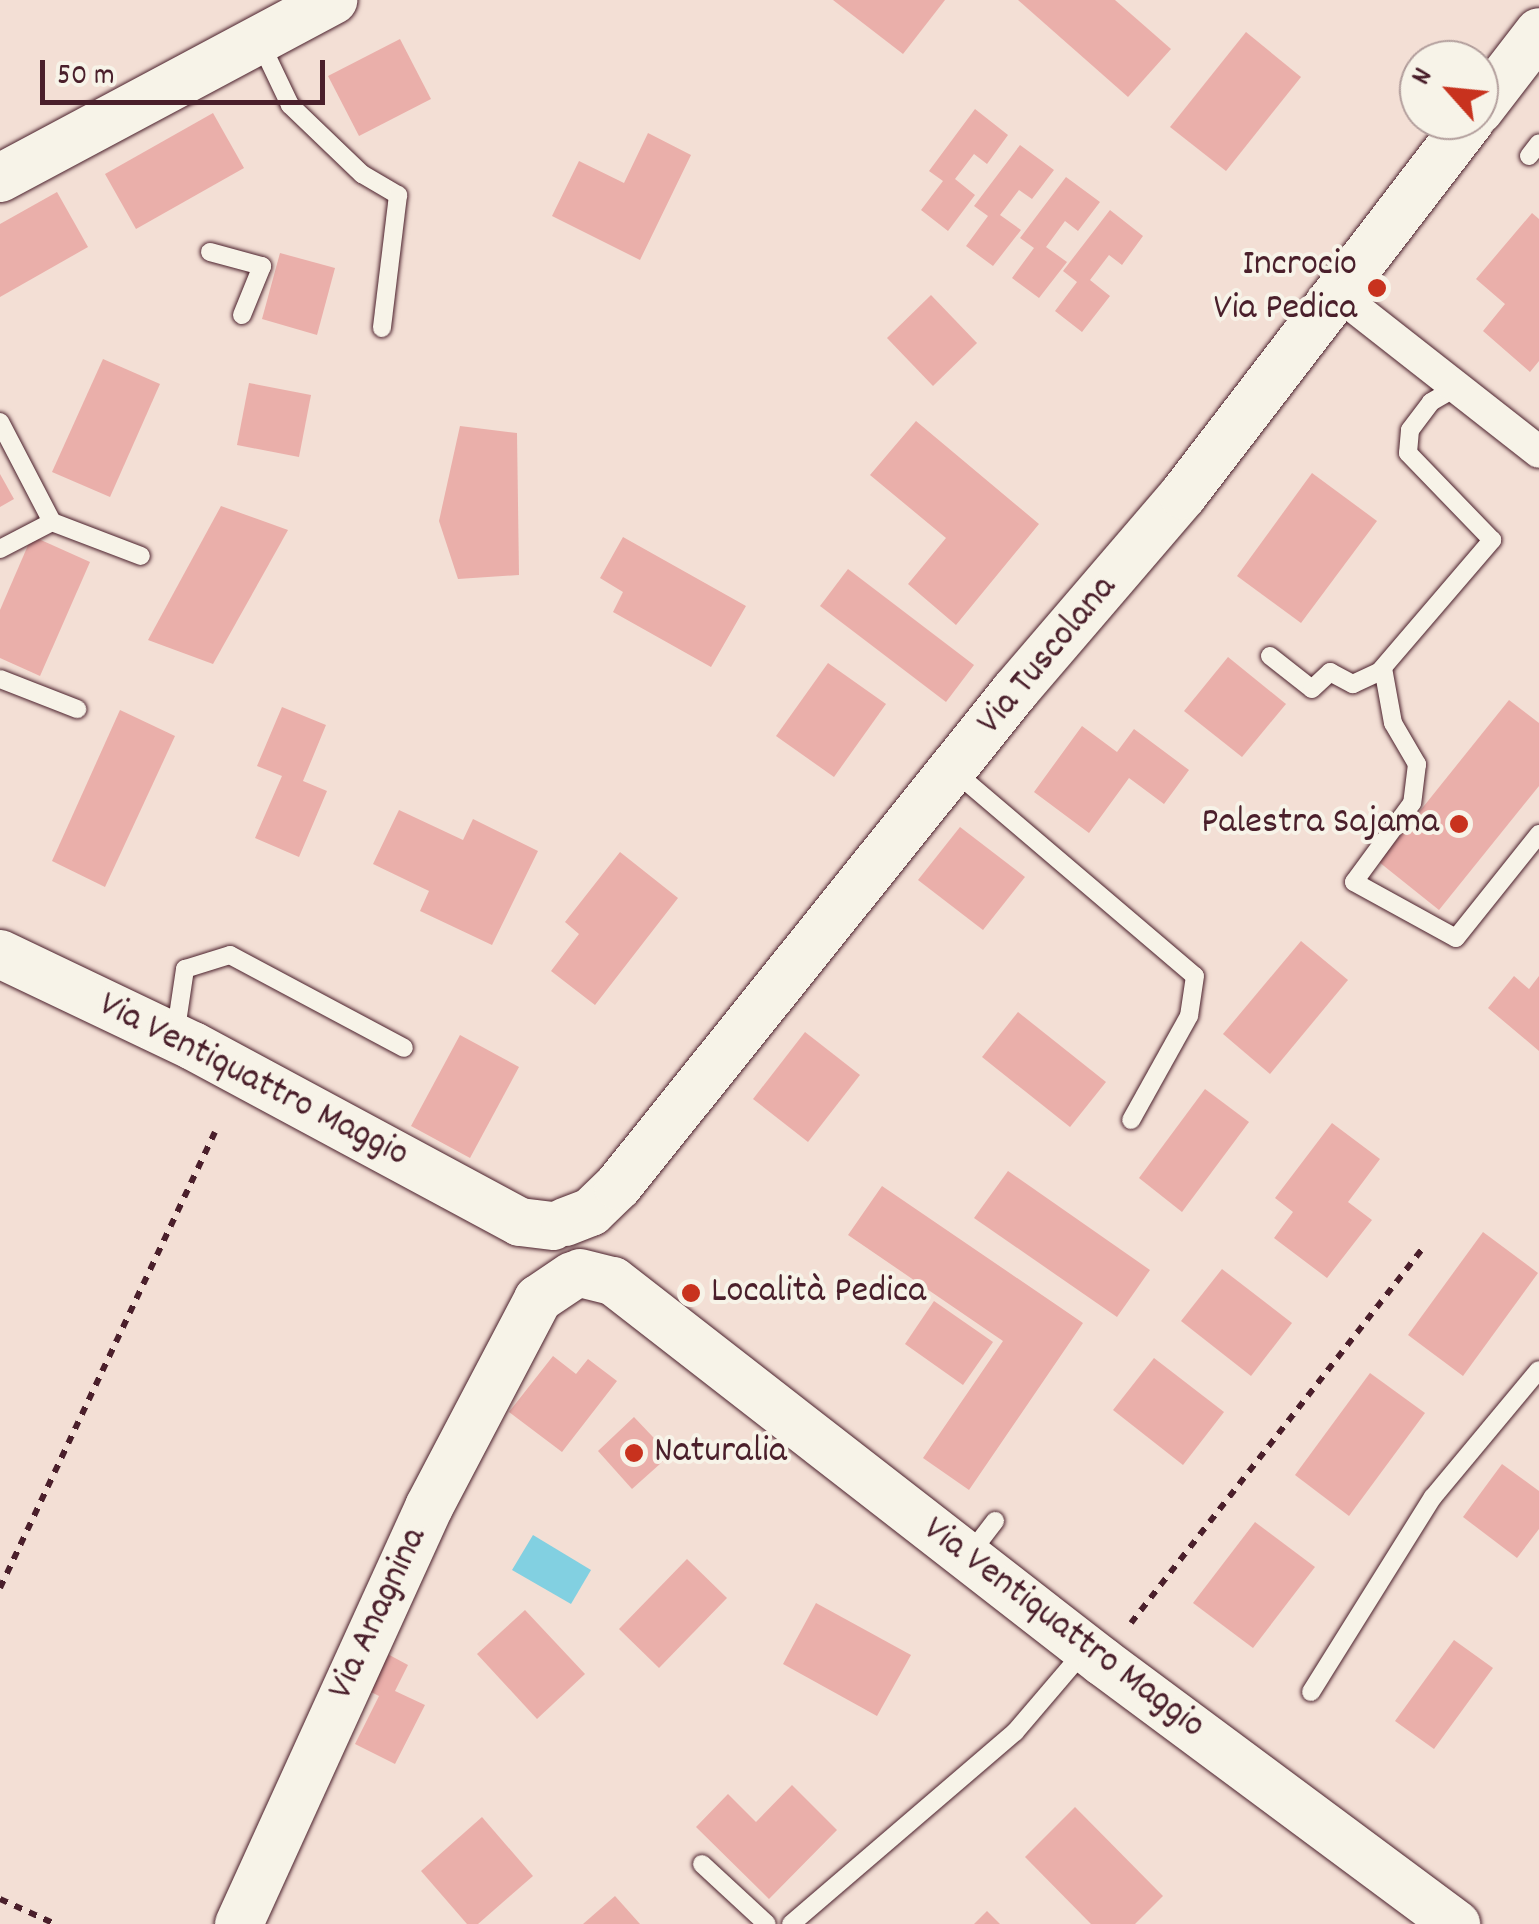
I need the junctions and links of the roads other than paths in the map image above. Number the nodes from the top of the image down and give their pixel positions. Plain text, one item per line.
1 (334, 0) edge
2 (1539, 32) edge
3 (257, 36) junction
4 (1499, 84) edge
5 (1456, 140) edge
6 (0, 178) edge
7 (210, 252) dead end
8 (1339, 295) junction
9 (242, 316) dead end
10 (382, 328) dead end
11 (1457, 388) junction
12 (0, 422) edge
13 (1539, 452) edge
14 (52, 522) junction
15 (0, 549) edge
16 (141, 556) dead end
17 (1270, 656) dead end
18 (1383, 668) junction
19 (0, 679) edge
20 (77, 710) dead end
21 (954, 770) junction
22 (1539, 834) edge
23 (0, 954) edge
24 (175, 1036) junction
25 (404, 1048) dead end
26 (1131, 1120) dead end
27 (567, 1250) junction
28 (1539, 1370) edge
29 (1086, 1649) junction
30 (1311, 1692) dead end
31 (702, 1864) dead end
32 (239, 1924) edge
33 (767, 1924) edge
34 (791, 1924) edge
35 (1456, 1924) edge

1 - 3 main road
2 - 4 main road
3 - 6 main road
3 - 10 lane
5 - 8 main road, Via Tuscolana
7 - 9 lane
8 - 11 street
8 - 21 main road, Via Tuscolana
11 - 13 street
11 - 18 lane
12 - 14 lane
14 - 15 lane
14 - 16 lane
17 - 18 lane
18 - 22 lane
19 - 20 lane
21 - 26 lane
21 - 27 main road, Via Tuscolana
23 - 24 main road, Via Ventiquattro Maggio
24 - 25 lane
24 - 27 main road, Via Ventiquattro Maggio
27 - 29 main road, Via Ventiquattro Maggio
27 - 32 main road, Via Anagnina
28 - 30 lane
29 - 34 lane
29 - 35 main road, Via Ventiquattro Maggio
31 - 33 lane

